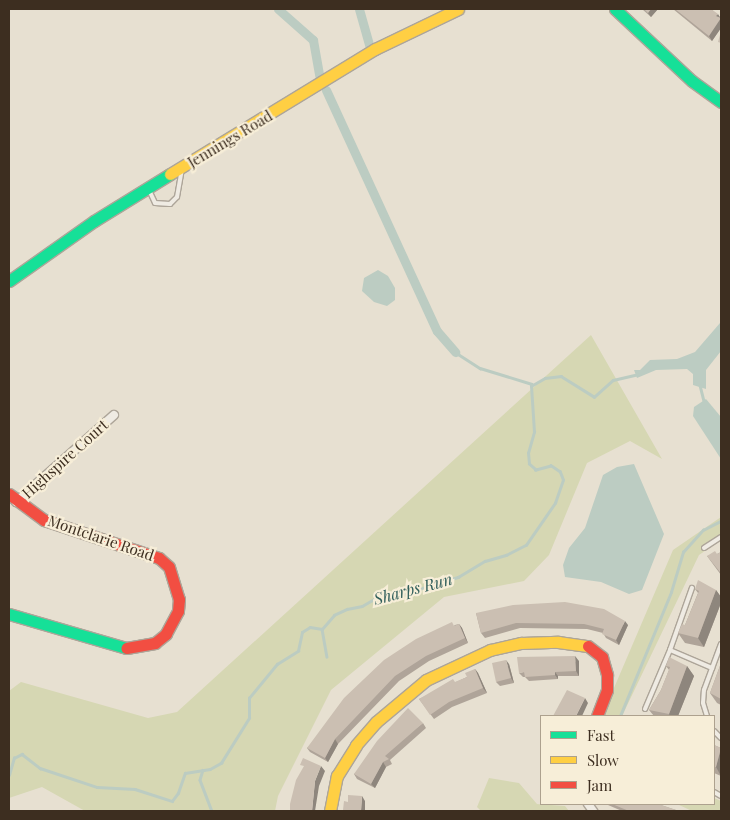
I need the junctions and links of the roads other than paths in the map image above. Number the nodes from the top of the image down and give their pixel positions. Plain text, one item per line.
1 (458, 9) edge
2 (615, 9) edge
3 (721, 102) edge
4 (182, 168) junction
5 (149, 188) junction
6 (9, 281) edge
7 (114, 415) dead end
8 (13, 498) edge
9 (721, 537) edge
10 (704, 548) dead end
11 (692, 588) dead end
12 (9, 614) edge
13 (721, 644) edge
14 (670, 650) junction
15 (712, 668) junction
16 (645, 709) dead end
17 (597, 715) edge
18 (707, 715) edge
19 (330, 811) edge

1 - 4 street, Jennings Road
2 - 3 street
4 - 5 street, Jennings Road
4 - 5 lane
5 - 6 street, Jennings Road
7 - 8 street, Highspire Court
8 - 12 street, Montclarie Road
9 - 10 lane
11 - 14 lane
13 - 15 lane
14 - 15 lane
14 - 16 lane
15 - 18 lane
17 - 19 street

